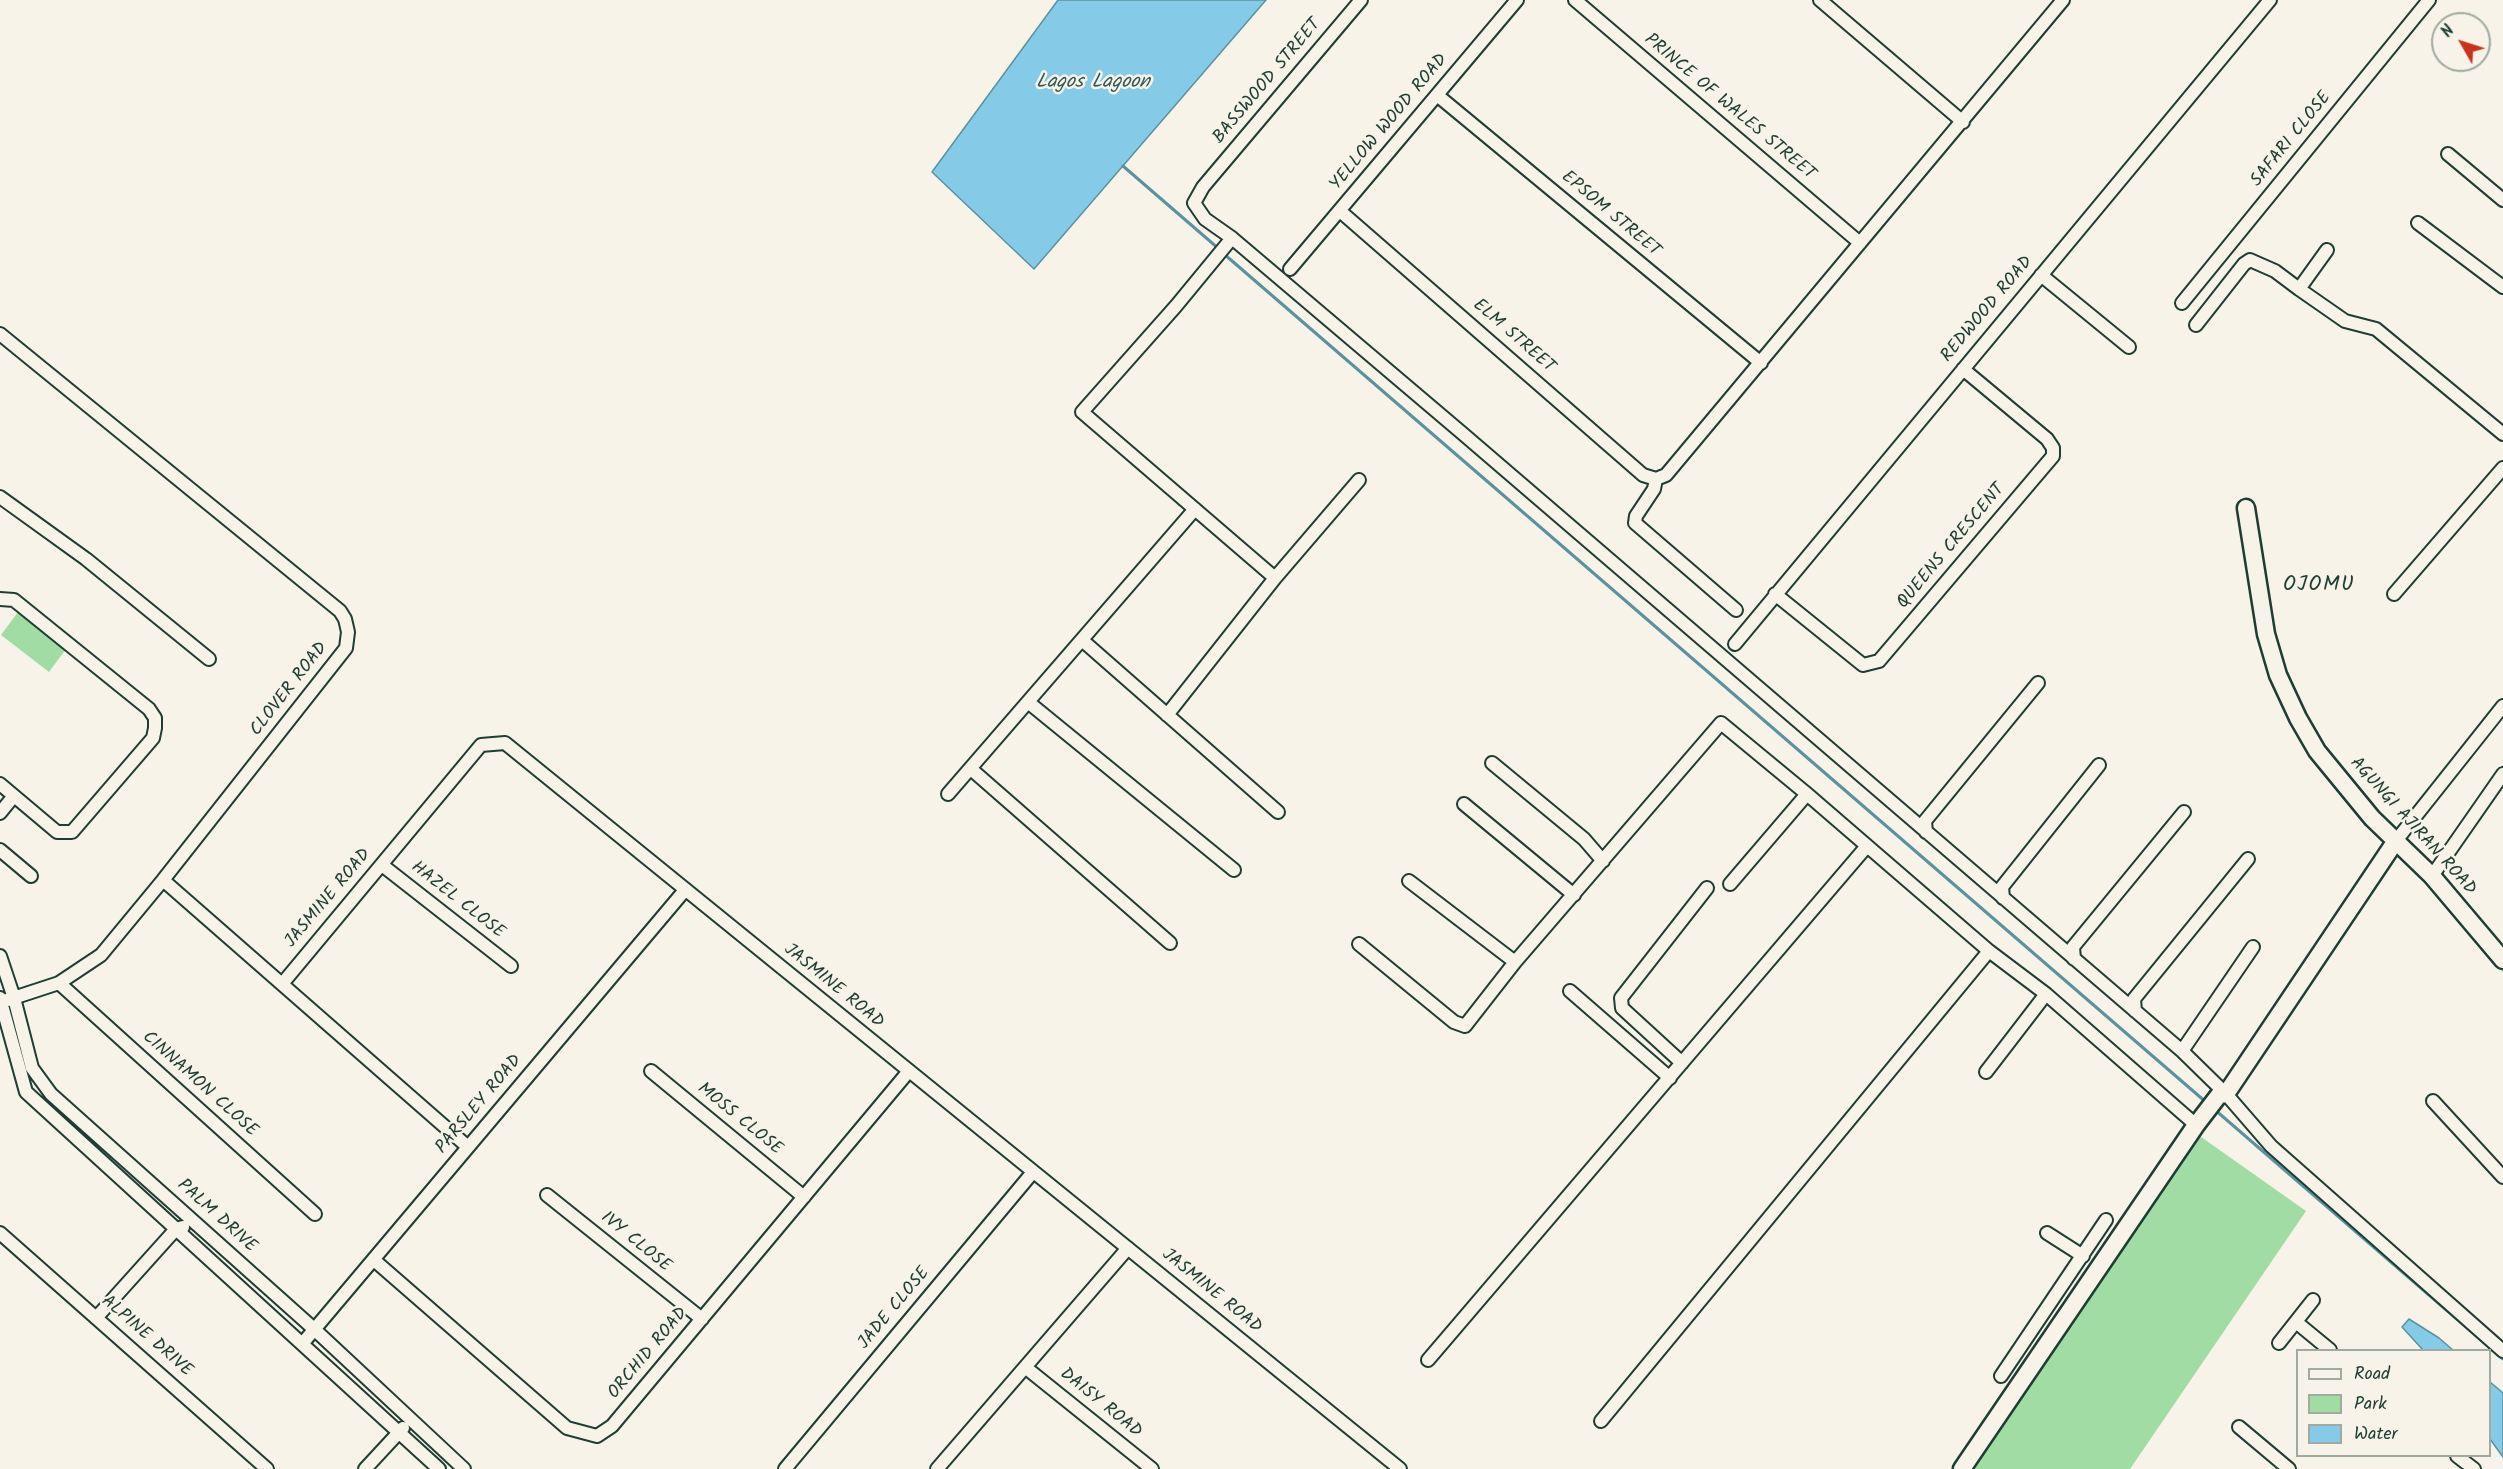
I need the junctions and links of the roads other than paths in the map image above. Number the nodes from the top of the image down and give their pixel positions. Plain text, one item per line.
1 (1361, 0) edge
2 (1517, 0) edge
3 (1575, 0) edge
4 (1820, 0) edge
5 (2063, 0) edge
6 (2271, 0) edge
7 (2429, 0) edge
8 (1437, 95) junction
9 (1963, 122) junction
10 (2448, 154) dead end
11 (2503, 200) edge
12 (1340, 211) junction
13 (2418, 223) dead end
14 (1229, 240) junction
15 (1860, 243) junction
16 (2327, 250) dead end
17 (1290, 269) dead end
18 (2041, 275) junction
19 (2503, 287) edge
20 (2299, 289) junction
21 (2182, 303) dead end
22 (2196, 325) dead end
23 (0, 334) edge
24 (2129, 348) dead end
25 (1761, 363) junction
26 (1963, 369) junction
27 (2503, 434) edge
28 (2503, 468) edge
29 (1661, 477) junction
30 (1359, 480) dead end
31 (0, 497) edge
32 (2246, 508) dead end
33 (1195, 509) junction
34 (1275, 578) junction
35 (1775, 594) junction
36 (2394, 594) dead end
37 (0, 599) edge
38 (1736, 610) dead end
39 (1082, 640) junction
40 (1735, 644) dead end
41 (209, 659) dead end
42 (2038, 683) dead end
43 (1028, 702) junction
44 (2503, 706) edge
45 (1167, 715) junction
46 (1492, 763) dead end
47 (2099, 765) dead end
48 (971, 769) junction
49 (2503, 774) edge
50 (0, 784) edge
51 (948, 794) dead end
52 (1807, 794) junction
53 (13, 797) junction
54 (1464, 804) dead end
55 (1278, 812) dead end
56 (2184, 812) dead end
57 (0, 813) edge
58 (1926, 832) junction
59 (2395, 842) junction
60 (1867, 846) junction
61 (0, 850) edge
62 (2248, 859) dead end
63 (1603, 861) junction
64 (382, 865) junction
65 (1234, 870) dead end
66 (31, 876) dead end
67 (2432, 876) junction
68 (163, 880) junction
69 (1408, 881) dead end
70 (1730, 884) dead end
71 (1707, 888) dead end
72 (685, 890) junction
73 (1574, 895) junction
74 (2003, 898) junction
75 (1170, 942) dead end
76 (1359, 944) dead end
77 (2253, 947) dead end
78 (1989, 951) junction
79 (0, 957) edge
80 (2074, 959) junction
81 (2503, 960) edge
82 (1515, 962) junction
83 (511, 966) dead end
84 (59, 984) junction
85 (282, 984) junction
86 (1570, 992) dead end
87 (2046, 994) junction
88 (14, 998) junction
89 (0, 1000) edge
90 (2135, 1011) junction
91 (2182, 1051) junction
92 (1682, 1063) junction
93 (651, 1071) dead end
94 (909, 1071) junction
95 (1986, 1072) dead end
96 (1670, 1078) junction
97 (2223, 1095) junction
98 (2433, 1101) dead end
99 (2197, 1123) junction
100 (468, 1148) junction
101 (1033, 1172) junction
102 (2503, 1177) edge
103 (547, 1195) dead end
104 (804, 1197) junction
105 (315, 1214) dead end
106 (2106, 1220) dead end
107 (196, 1223) junction
108 (176, 1229) junction
109 (0, 1233) edge
110 (2047, 1233) dead end
111 (1128, 1248) junction
112 (2085, 1253) junction
113 (2104, 1259) junction
114 (374, 1260) junction
115 (2313, 1300) dead end
116 (96, 1317) junction
117 (702, 1319) junction
118 (2296, 1322) junction
119 (314, 1329) junction
120 (2279, 1343) dead end
121 (302, 1344) junction
122 (2329, 1349) edge
123 (2503, 1351) edge
124 (1428, 1360) dead end
125 (1025, 1367) junction
126 (2001, 1376) dead end
127 (410, 1419) junction
128 (1600, 1421) dead end
129 (2239, 1426) dead end
130 (399, 1433) junction
131 (2459, 1457) edge
132 (267, 1469) edge
133 (365, 1469) edge
134 (439, 1469) edge
135 (464, 1469) edge
136 (785, 1469) edge
137 (937, 1469) edge
138 (1152, 1469) edge
139 (1400, 1469) edge
140 (1962, 1469) edge
141 (2289, 1469) edge
142 (2474, 1469) edge

1 - 14 street, BASSWOOD STREET
2 - 8 street, YELLOW WOOD ROAD
3 - 15 street, PRINCE OF WALES STREET
4 - 9 street
5 - 9 street
6 - 18 street, REDWOOD ROAD
7 - 21 street, SAFARI CLOSE
8 - 12 street, YELLOW WOOD ROAD
8 - 25 street, EPSOM STREET
9 - 15 street
10 - 11 street
12 - 17 street, YELLOW WOOD ROAD
12 - 29 street, ELM STREET
13 - 19 street
14 - 33 street
14 - 58 street
15 - 25 street
16 - 20 street
18 - 24 street
18 - 26 street, REDWOOD ROAD
20 - 22 street
20 - 27 street
23 - 68 street, CLOVER ROAD
25 - 29 street
26 - 35 street, REDWOOD ROAD
26 - 35 street, QUEENS CRESCENT
28 - 36 street
29 - 38 street
30 - 34 street
31 - 41 street
32 - 59 street, AGUNGI AJIRAN ROAD
33 - 34 street
33 - 39 street
34 - 45 street
35 - 40 street, REDWOOD ROAD
37 - 53 street
39 - 43 street
39 - 45 street
42 - 58 street
43 - 48 street
43 - 65 street
44 - 59 street
45 - 55 street
46 - 63 street
47 - 74 street
48 - 51 street
48 - 75 street
49 - 67 street
50 - 53 street
52 - 60 street
52 - 63 street
52 - 70 street
53 - 57 street
54 - 73 street
56 - 80 street
58 - 74 street
59 - 67 street, AGUNGI AJIRAN ROAD
59 - 97 street
60 - 78 street
60 - 92 street
61 - 66 street
62 - 90 street
63 - 73 street
64 - 72 street, JASMINE ROAD
64 - 83 street, HAZEL CLOSE
64 - 85 street, JASMINE ROAD
67 - 81 street, AGUNGI AJIRAN ROAD
68 - 84 street, CLOVER ROAD
68 - 85 street
69 - 82 street
71 - 92 street
72 - 94 street, JASMINE ROAD
72 - 100 street, PARSLEY ROAD
73 - 82 street
74 - 80 street
76 - 82 street
77 - 91 street
78 - 87 street
78 - 128 street
79 - 88 street, PALM DRIVE
80 - 90 street
84 - 88 street, CLOVER ROAD
84 - 105 street, CINNAMON CLOSE
85 - 100 street
86 - 96 street
87 - 95 street
87 - 99 street
88 - 89 street, CLOVER ROAD
88 - 107 street, PALM DRIVE
89 - 108 street, PALM DRIVE
90 - 91 street
91 - 97 street
92 - 96 street
93 - 104 street, MOSS CLOSE
94 - 101 street, JASMINE ROAD
94 - 104 street, ORCHID ROAD
96 - 124 street
97 - 99 street
97 - 123 street
98 - 102 street
99 - 113 street
100 - 114 street, PARSLEY ROAD
101 - 111 street, JASMINE ROAD
101 - 136 street, JADE CLOSE
103 - 117 street, IVY CLOSE
104 - 117 street, ORCHID ROAD
106 - 112 street
107 - 108 street
107 - 119 street, PALM DRIVE
108 - 116 street
108 - 121 street, PALM DRIVE
109 - 116 street, ALPINE DRIVE
110 - 112 street
111 - 125 street
111 - 139 street, JASMINE ROAD
112 - 113 street
112 - 126 street
113 - 140 street
114 - 117 street, ORCHID ROAD
114 - 119 street, PARSLEY ROAD
115 - 118 street
116 - 132 street, ALPINE DRIVE
118 - 120 street
118 - 122 street
119 - 121 street, PARSLEY ROAD
119 - 127 street, PALM DRIVE
121 - 130 street, PALM DRIVE
125 - 137 street
125 - 138 street, DAISY ROAD
127 - 130 street
127 - 135 street, PALM DRIVE
129 - 141 street
130 - 133 street
130 - 134 street, PALM DRIVE
131 - 142 street

